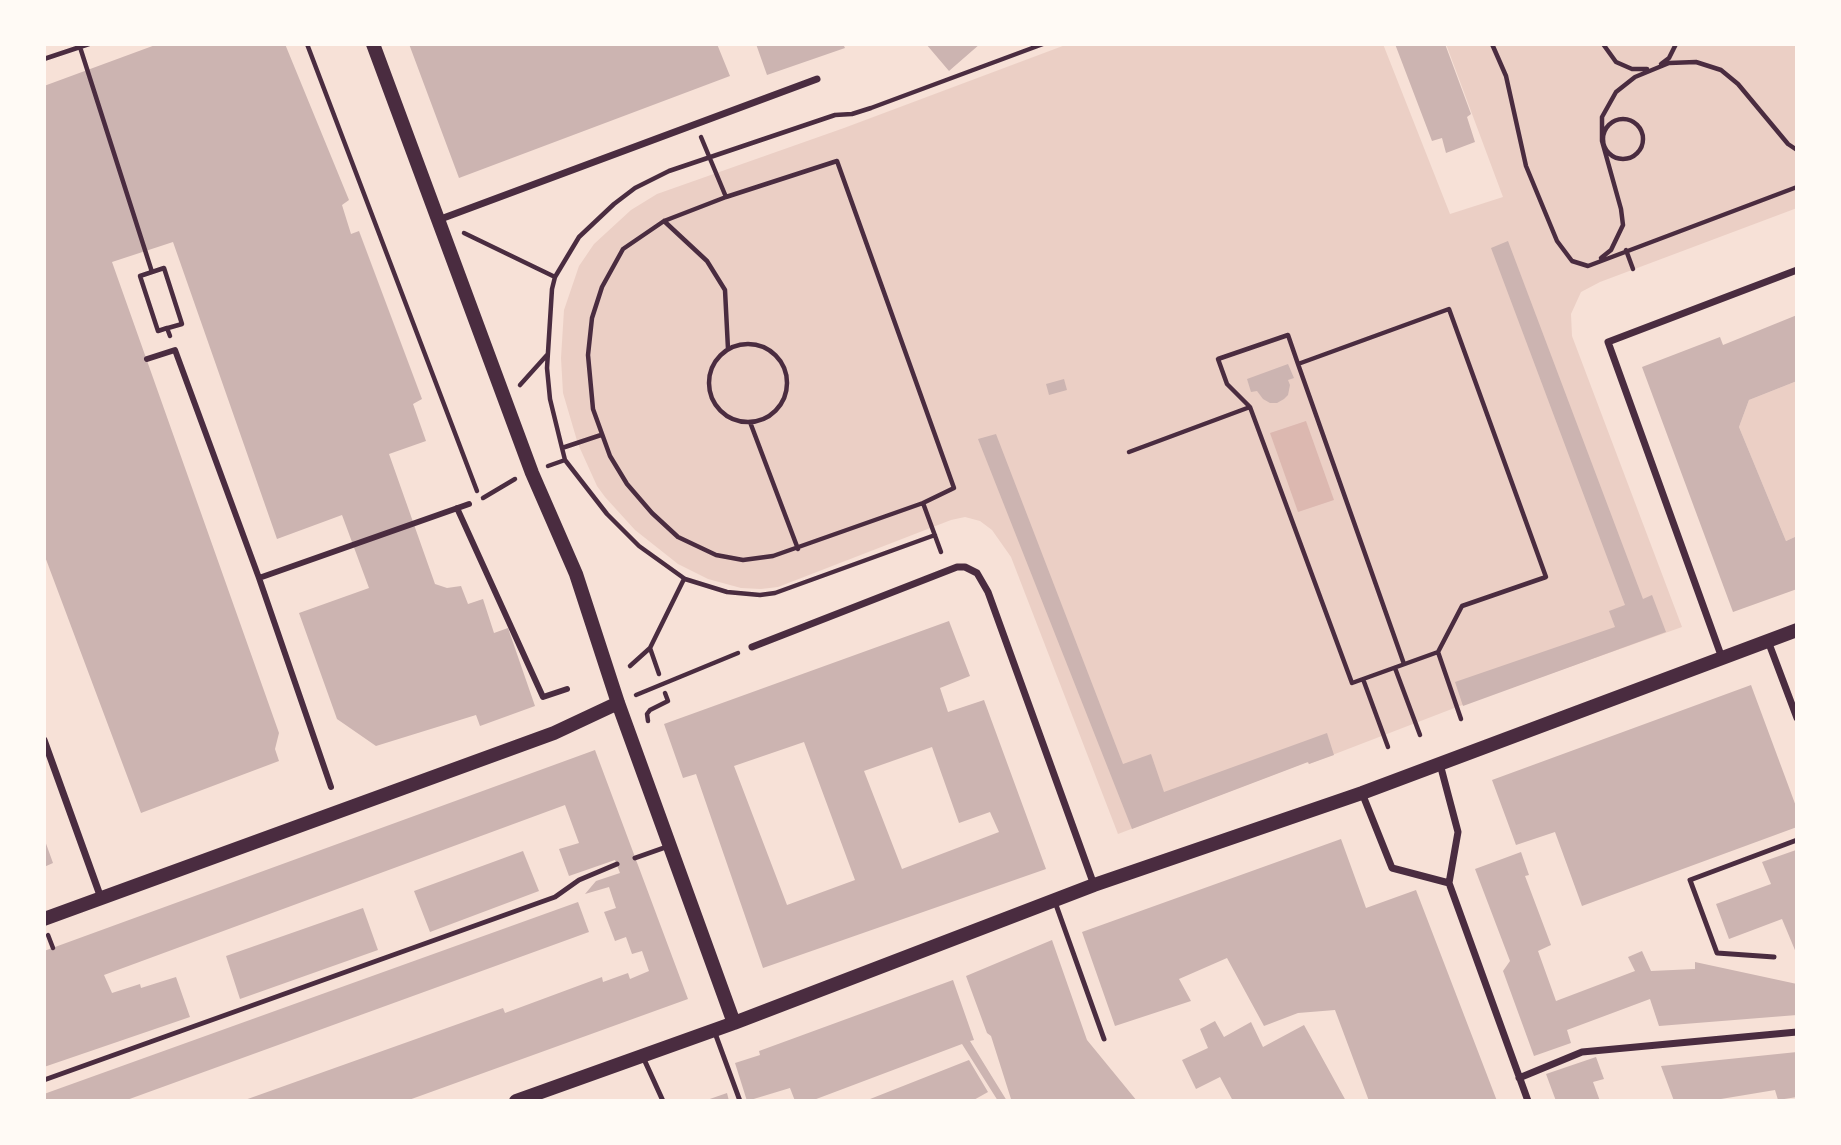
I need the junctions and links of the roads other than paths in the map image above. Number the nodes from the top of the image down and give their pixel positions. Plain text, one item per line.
1 (373, 44) edge
2 (817, 79) dead end
3 (438, 220) junction
4 (1797, 270) edge
5 (147, 359) dead end
6 (469, 504) dead end
7 (457, 509) junction
8 (259, 578) junction
9 (1797, 630) edge
10 (1768, 641) junction
11 (752, 647) dead end
12 (1722, 658) junction
13 (568, 689) dead end
14 (618, 703) junction
15 (1797, 718) edge
16 (44, 740) edge
17 (1440, 764) junction
18 (331, 787) dead end
19 (1362, 793) junction
20 (1797, 840) edge
21 (669, 846) junction
22 (635, 859) dead end
23 (617, 864) dead end
24 (1449, 883) junction
25 (1094, 885) junction
26 (101, 898) junction
27 (1055, 902) junction
28 (44, 919) edge
29 (1774, 957) dead end
30 (734, 1023) junction
31 (714, 1030) junction
32 (1797, 1031) edge
33 (1104, 1039) dead end
34 (643, 1056) junction
35 (1519, 1078) junction
36 (44, 1080) edge
37 (516, 1101) edge
38 (663, 1101) edge
39 (740, 1101) edge
40 (1528, 1101) edge

1 - 3 main road
2 - 3 street
3 - 14 main road
4 - 12 street
5 - 8 street
6 - 7 street
7 - 8 street
7 - 13 street
8 - 18 street
9 - 10 main road
10 - 12 main road
10 - 15 street
11 - 25 street
12 - 17 main road
14 - 21 main road
14 - 26 main road
16 - 26 street
17 - 19 main road
17 - 24 street
19 - 24 street
19 - 25 main road
20 - 29 lane
21 - 22 lane
21 - 30 main road
23 - 36 lane
24 - 35 street
25 - 27 main road
26 - 28 main road
27 - 30 main road
27 - 33 lane
30 - 31 main road
31 - 34 main road
31 - 39 lane
32 - 35 street
34 - 37 main road
34 - 38 lane
35 - 40 street

